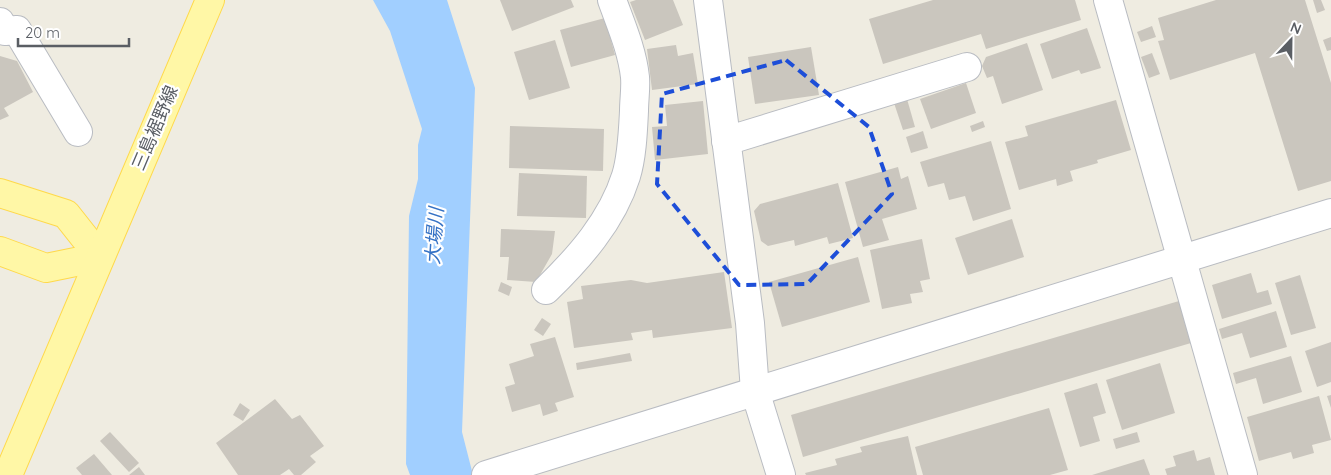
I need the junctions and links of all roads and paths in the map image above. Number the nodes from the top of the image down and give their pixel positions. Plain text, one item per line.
1 (210, 0) edge
2 (612, 0) edge
3 (708, 0) edge
4 (1108, 0) edge
5 (2, 29) edge
6 (967, 67) dead end
7 (78, 132) dead end
8 (726, 142) junction
9 (0, 193) edge
10 (1331, 213) edge
11 (0, 251) edge
12 (100, 256) junction
13 (1182, 259) junction
14 (546, 290) dead end
15 (755, 392) junction
16 (492, 473) edge
17 (8, 475) edge
18 (781, 475) edge
19 (1242, 475) edge

1 - 12 main road, 三島裾野線
2 - 14 street
3 - 8 street
4 - 13 street
5 - 7 street
6 - 8 street
8 - 15 street
9 - 12 main road
10 - 13 street
11 - 12 main road
12 - 17 main road, 三島裾野線
13 - 15 street
13 - 19 street
15 - 16 street
15 - 18 street

